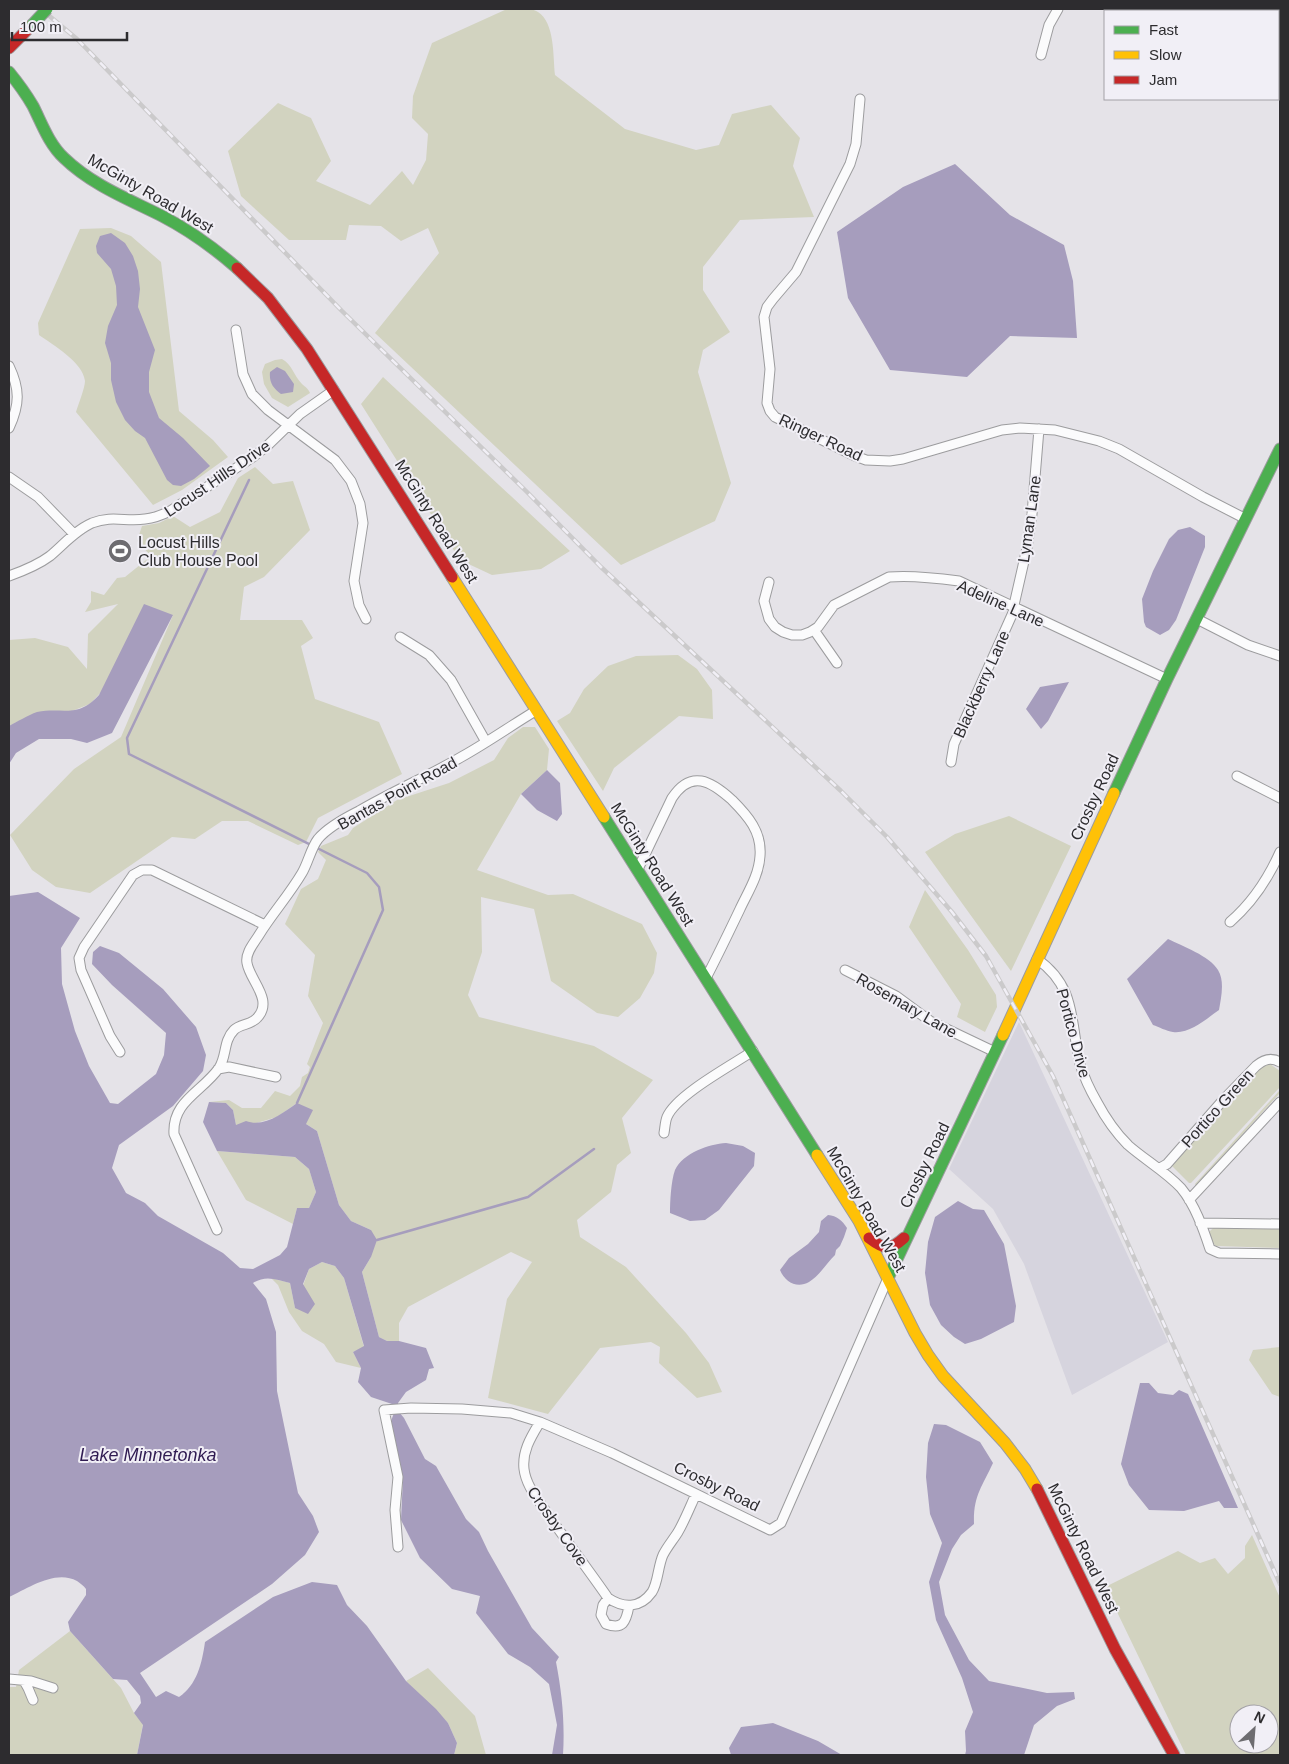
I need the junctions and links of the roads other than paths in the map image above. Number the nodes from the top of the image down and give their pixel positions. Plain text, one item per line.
1 (47, 9) edge
2 (1058, 9) edge
3 (9, 48) edge
4 (1041, 55) dead end
5 (9, 72) edge
6 (860, 99) dead end
7 (236, 330) dead end
8 (9, 366) edge
9 (334, 390) junction
10 (290, 426) junction
11 (9, 428) edge
12 (1039, 429) junction
13 (1280, 449) edge
14 (9, 477) edge
15 (1246, 519) junction
16 (74, 534) junction
17 (9, 576) edge
18 (769, 582) dead end
19 (1015, 608) junction
20 (366, 619) dead end
21 (1197, 619) junction
22 (814, 630) junction
23 (400, 637) dead end
24 (1280, 656) edge
25 (836, 663) dead end
26 (1167, 679) junction
27 (537, 710) junction
28 (486, 742) junction
29 (952, 762) dead end
30 (1237, 776) dead end
31 (1280, 798) edge
32 (1280, 852) edge
33 (638, 869) junction
34 (1230, 922) dead end
35 (265, 925) junction
36 (1037, 959) junction
37 (845, 970) dead end
38 (706, 978) junction
39 (753, 1051) junction
40 (120, 1052) dead end
41 (995, 1052) junction
42 (1280, 1062) edge
43 (218, 1069) junction
44 (276, 1077) dead end
45 (1280, 1102) edge
46 (664, 1133) dead end
47 (1160, 1168) junction
48 (1189, 1200) junction
49 (914, 1222) junction
50 (1200, 1223) junction
51 (1280, 1224) edge
52 (217, 1230) dead end
53 (866, 1235) junction
54 (1280, 1254) edge
55 (888, 1278) junction
56 (540, 1422) junction
57 (696, 1494) junction
58 (398, 1547) dead end
59 (608, 1598) junction
60 (629, 1606) junction
61 (9, 1679) edge
62 (24, 1681) junction
63 (53, 1688) dead end
64 (33, 1700) dead end
65 (1174, 1755) edge

1 - 3 main road, bridge
2 - 4 street
5 - 9 main road, McGinty Road West
6 - 12 street, Ringer Road
7 - 10 street
8 - 11 street
9 - 10 street, Locust Hills Drive
9 - 27 main road, McGinty Road West
10 - 16 street, Locust Hills Drive
10 - 20 street
12 - 15 street, Ringer Road
12 - 19 street, Lyman Lane
13 - 15 main road, Crosby Road
14 - 16 street
15 - 21 main road, Crosby Road
16 - 17 street, Locust Hills Drive
18 - 22 street
19 - 22 street, Adeline Lane
19 - 26 street, Adeline Lane
19 - 29 street, Blackberry Lane
21 - 24 street
21 - 26 main road, Crosby Road
22 - 25 street
23 - 28 street
26 - 36 main road, Crosby Road
27 - 28 street, Bantas Point Road
27 - 33 main road, McGinty Road West
28 - 35 street, Bantas Point Road
30 - 31 street
32 - 34 street
33 - 38 main road, McGinty Road West
33 - 38 street
35 - 40 street
35 - 43 street, Bantas Point Road
36 - 41 main road, Crosby Road
36 - 47 street, Portico Drive
37 - 41 street, Rosemary Lane
38 - 39 main road, McGinty Road West
39 - 46 street
39 - 53 main road, McGinty Road West
41 - 49 main road, Crosby Road
42 - 47 street, Portico Green
43 - 44 street
43 - 52 street, Bantas Point Road
45 - 48 street
47 - 48 street, Portico Drive
48 - 50 street, Portico Drive
49 - 53 main road
49 - 55 main road, Crosby Road
50 - 51 street
50 - 54 street, Portico Drive
53 - 55 main road, McGinty Road West
55 - 57 street, Crosby Road
55 - 65 main road, McGinty Road West
56 - 57 street, Crosby Road
56 - 58 street, Crosby Road
56 - 59 street, Crosby Cove
57 - 60 street
59 - 60 street
59 - 60 street
61 - 62 street
62 - 63 street
62 - 64 street

